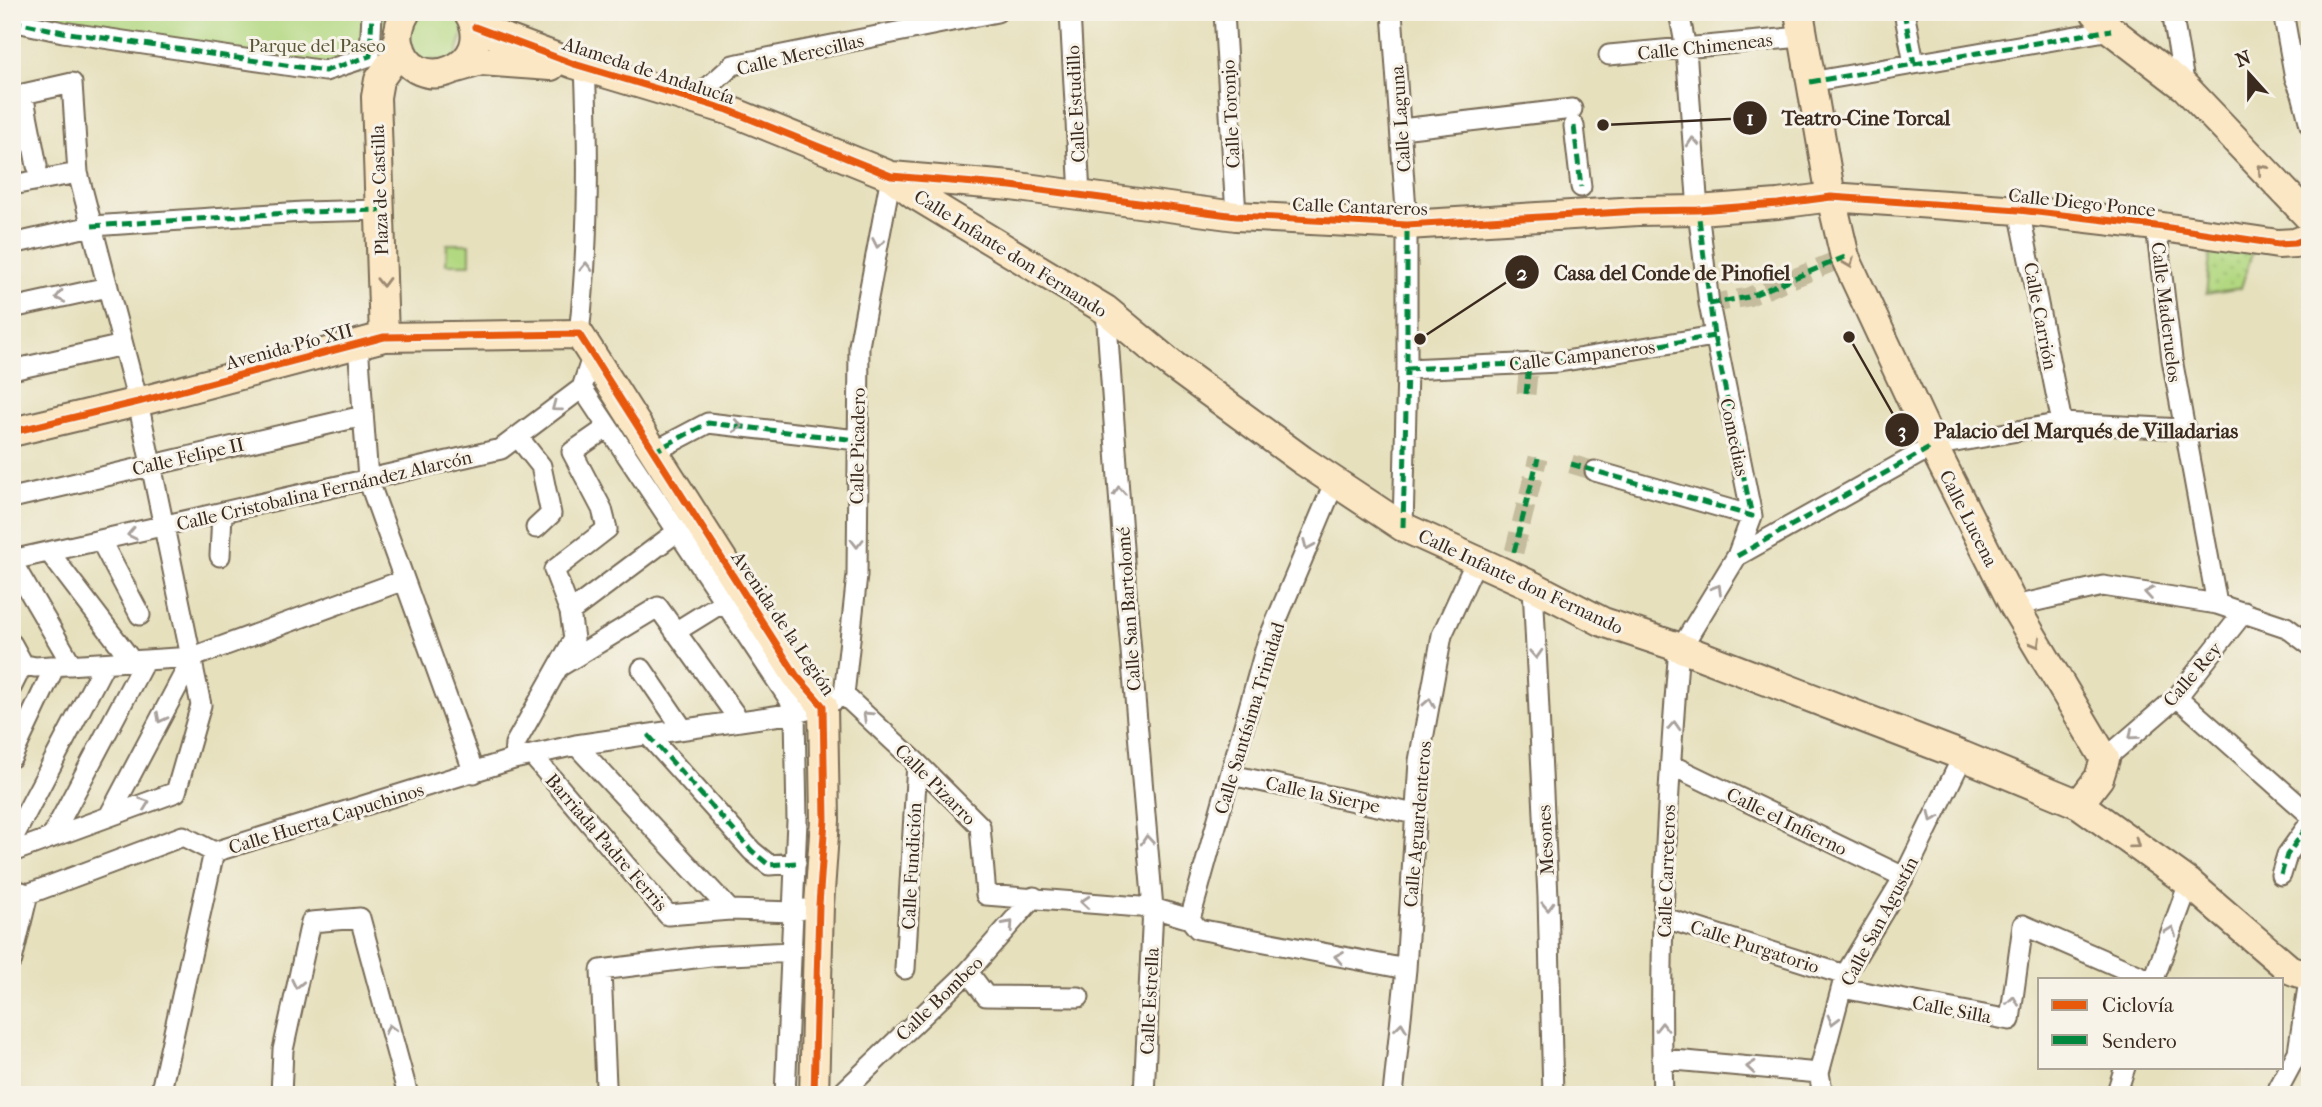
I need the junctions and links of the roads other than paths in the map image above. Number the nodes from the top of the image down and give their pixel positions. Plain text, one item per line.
1 (372, 12) edge
2 (997, 12) edge
3 (1070, 12) edge
4 (1224, 12) edge
5 (1392, 12) edge
6 (1679, 12) edge
7 (1904, 12) edge
8 (2172, 12) edge
9 (2283, 12) edge
10 (472, 18) edge
11 (939, 18) edge
12 (12, 21) edge
13 (2103, 21) edge
14 (1800, 24) edge
15 (400, 25) edge
16 (1686, 49) junction
17 (1609, 55) dead end
18 (1914, 63) junction
19 (579, 65) junction
20 (457, 68) junction
21 (1810, 82) junction
22 (2185, 87) junction
23 (2306, 93) edge
24 (695, 99) junction
25 (2310, 125) edge
26 (1401, 129) junction
27 (37, 166) dead end
28 (78, 173) junction
29 (891, 176) junction
30 (12, 185) edge
31 (1581, 187) dead end
32 (2299, 194) edge
33 (1080, 195) junction
34 (1831, 197) junction
35 (381, 210) junction
36 (1698, 210) junction
37 (2019, 210) junction
38 (1236, 216) junction
39 (2310, 218) edge
40 (1407, 225) junction
41 (92, 226) junction
42 (2156, 226) junction
43 (2302, 243) edge
44 (12, 244) edge
45 (108, 287) junction
46 (12, 308) edge
47 (1106, 310) junction
48 (1714, 336) junction
49 (371, 341) junction
50 (586, 344) junction
51 (123, 345) junction
52 (1407, 369) junction
53 (12, 370) edge
54 (582, 388) junction
55 (138, 402) junction
56 (363, 416) junction
57 (2062, 423) junction
58 (608, 427) junction
59 (2183, 429) junction
60 (12, 432) edge
61 (518, 437) junction
62 (857, 440) junction
63 (1933, 446) junction
64 (572, 452) junction
65 (653, 452) junction
66 (150, 465) junction
67 (541, 466) junction
68 (1595, 471) tunnel mouth
69 (368, 480) junction
70 (1335, 481) junction
71 (12, 498) edge
72 (222, 513) junction
73 (1752, 516) junction
74 (163, 527) junction
75 (1403, 527) junction
76 (536, 528) dead end
77 (678, 531) junction
78 (101, 541) junction
79 (49, 552) junction
80 (220, 556) dead end
81 (1737, 556) junction
82 (12, 561) edge
83 (1476, 561) junction
84 (404, 580) junction
85 (1533, 586) junction
86 (724, 601) junction
87 (2217, 604) junction
88 (2014, 606) junction
89 (570, 612) junction
90 (2244, 612) junction
91 (140, 615) dead end
92 (675, 632) junction
93 (12, 644) edge
94 (2310, 645) edge
95 (1681, 648) junction
96 (192, 657) junction
97 (139, 661) junction
98 (18, 663) edge
99 (105, 663) junction
100 (63, 665) junction
101 (557, 669) junction
102 (642, 669) dead end
103 (12, 686) edge
104 (2177, 697) junction
105 (834, 701) junction
106 (795, 713) junction
107 (739, 720) junction
108 (683, 729) junction
109 (648, 735) junction
110 (576, 746) junction
111 (1963, 756) junction
112 (12, 757) edge
113 (523, 757) junction
114 (2105, 759) junction
115 (917, 763) junction
116 (1671, 765) junction
117 (474, 773) junction
118 (1231, 775) junction
119 (2079, 804) junction
120 (1415, 814) junction
121 (2310, 815) edge
122 (109, 816) junction
123 (2310, 823) edge
124 (51, 838) junction
125 (12, 840) edge
126 (12, 852) edge
127 (214, 852) junction
128 (796, 863) junction
129 (2281, 875) dead end
130 (1904, 877) junction
131 (2189, 883) junction
132 (20, 891) edge
133 (1034, 897) junction
134 (806, 908) junction
135 (1153, 908) junction
136 (730, 910) junction
137 (1665, 918) junction
138 (1190, 919) junction
139 (792, 952) junction
140 (12, 960) edge
141 (905, 969) dead end
142 (1406, 969) junction
143 (968, 972) junction
144 (2310, 974) edge
145 (2145, 978) edge
146 (2154, 978) edge
147 (1844, 981) junction
148 (1079, 997) dead end
149 (1662, 1059) junction
150 (2125, 1068) edge
151 (1819, 1073) junction
152 (160, 1095) edge
153 (281, 1095) edge
154 (408, 1095) edge
155 (609, 1095) edge
156 (785, 1095) edge
157 (814, 1095) edge
158 (839, 1095) edge
159 (1144, 1095) edge
160 (1392, 1095) edge
161 (1553, 1095) edge
162 (1663, 1095) edge
163 (1823, 1095) edge
164 (2116, 1095) edge
165 (2275, 1095) edge

1 - 12 street
2 - 11 street, Calle Merecillas
3 - 33 street, Calle Estudillo
4 - 38 street, Calle Toronjo
5 - 26 street, Calle Laguna
6 - 16 street, Comedias
7 - 18 street
8 - 22 street
9 - 23 street
10 - 19 street, Alameda de Andalucía
10 - 20 street
11 - 24 street, Calle Merecillas
13 - 18 street
13 - 22 street
14 - 16 street, Calle Chimeneas
14 - 21 street, Calle Lucena
15 - 20 street, Alameda de Andalucía
15 - 35 street, Plaza de Castilla
16 - 17 street, Calle Chimeneas
36 -> 16 street, Comedias
18 - 21 street
19 - 20 street, Alameda de Andalucía
19 - 24 street, Alameda de Andalucía
50 -> 19 street
21 - 34 street, Calle Lucena
32 -> 22 street
23 - 25 street
24 - 29 street, Alameda de Andalucía
26 - 31 street
26 - 40 street, Calle Laguna
27 - 28 street
28 - 30 street
28 - 41 street
29 - 33 street, Calle Cantareros
29 - 47 street, Calle Infante don Fernando
29 -> 62 street, Calle Picadero
32 - 39 street
33 - 38 street, Calle Cantareros
34 - 36 street, Calle Cantareros
34 - 37 street, Calle Diego Ponce
34 -> 63 street, Calle Lucena
35 - 41 street
35 -> 49 street, Plaza de Castilla
36 - 40 street, Calle Cantareros
36 - 48 street, Comedias
37 - 42 street, Calle Diego Ponce
37 - 57 street, Calle Carrión
38 - 40 street, Calle Cantareros
40 - 52 street, Calle Laguna
41 - 44 street
41 - 45 street
42 - 43 street, Calle Diego Ponce
42 - 59 street, Calle Maderuelos
45 -> 46 street
45 - 51 street
47 - 70 street, Calle Infante don Fernando
135 -> 47 street, Calle San Bartolomé
48 - 52 street, Calle Campaneros
48 - 73 street, Comedias
49 - 50 street, Avenida Pío XII
49 - 55 street, Avenida Pío XII
49 - 56 street
50 - 54 street
50 - 65 street, Avenida de la Legión
51 - 53 street
51 - 55 street
52 - 75 street, Calle Laguna
54 - 58 street, Avenida de la Legión
54 -> 61 street, Calle Cristobalina Fernández Alarcón
55 - 60 street, Avenida Pío XII
55 - 66 street
56 - 66 street, Calle Felipe II
56 - 69 street
57 - 59 street
57 - 63 street
58 - 64 street
58 - 77 street, Avenida de la Legión
59 - 87 street, Calle Maderuelos
61 - 67 street
61 - 69 street, Calle Cristobalina Fernández Alarcón
65 -> 62 street
62 -> 105 street, Calle Picadero
63 - 81 street
63 - 88 street, Calle Lucena
64 - 67 street
64 - 89 street
65 - 105 street, Avenida de la Legión
66 - 71 street, Calle Felipe II
66 - 74 street
67 - 76 street
68 - 73 street
69 - 72 street, Calle Cristobalina Fernández Alarcón
69 - 84 street
70 - 75 street, Calle Infante don Fernando
70 -> 118 street, Calle Santísima Trinidad
72 - 74 street, Calle Cristobalina Fernández Alarcón
72 - 80 street
73 - 81 street
74 -> 78 street, Calle Cristobalina Fernández Alarcón
74 - 96 street
75 - 83 street, Calle Infante don Fernando
77 - 86 street, Avenida de la Legión
77 - 89 street
78 - 79 street, Calle Cristobalina Fernández Alarcón
78 - 91 street
79 - 82 street, Calle Cristobalina Fernández Alarcón
79 - 97 street
95 -> 81 street
82 - 100 street
83 - 85 street, Calle Infante don Fernando
120 -> 83 street, Calle Aguardenteros
84 - 96 street
84 - 117 street
85 - 95 street, Calle Infante don Fernando
85 -> 161 street, Mesones
86 - 92 street
86 - 106 street, Avenida de la Legión
87 -> 88 street
87 - 90 street
88 -> 114 street, Calle Lucena
89 - 101 street
90 - 94 street
90 - 104 street, Calle Rey
92 - 101 street
92 - 107 street
93 - 98 street
95 - 111 street, Calle Infante don Fernando
116 -> 95 street, Calle Carreteros
96 - 97 street
96 -> 122 street
122 -> 96 street
97 - 99 street
97 - 124 street
98 - 100 street
98 - 103 street
99 - 100 street
99 - 125 street
100 - 112 street
101 - 113 street
102 - 108 street
104 -> 114 street, Calle Rey
104 - 121 street
105 - 106 street
115 -> 105 street, Calle Pizarro
105 - 134 street, Avenida de la Legión
106 - 107 street
106 - 128 street, Avenida de la Legión
107 - 108 street
108 - 109 street
109 - 110 street, Calle Huerta Capuchinos
109 - 128 street
110 - 113 street, Calle Huerta Capuchinos
110 - 136 street, Barriada Padre Ferris
111 - 119 street, Calle Infante don Fernando
111 -> 130 street, Calle San Agustín
113 - 117 street, Calle Huerta Capuchinos
113 - 136 street, Barriada Padre Ferris
114 - 119 street
115 - 133 street, Calle Pizarro
115 - 141 street, Calle Fundición
116 - 130 street, Calle el Infierno
116 - 137 street, Calle Carreteros
117 - 127 street, Calle Huerta Capuchinos
118 - 120 street, Calle la Sierpe
118 - 138 street, Calle Santísima Trinidad
119 -> 131 street, Calle Infante don Fernando
120 - 142 street, Calle Aguardenteros
122 - 124 street
123 - 129 street
124 - 126 street
127 - 132 street, Calle Huerta Capuchinos
127 - 152 street
128 - 134 street, Avenida de la Legión
130 - 147 street, Calle San Agustín
131 - 144 street, Calle Infante don Fernando
146 -> 131 street
132 - 140 street
135 -> 133 street, Calle Pizarro
143 -> 133 street, Calle Bombeo
134 - 136 street, Barriada Padre Ferris
134 - 139 street, Avenida de la Legión
134 - 157 street, Avenida de la Legión
135 - 138 street, Calle Pizarro
135 - 159 street, Calle Estrella
137 - 147 street, Calle Purgatorio
149 -> 137 street, Calle Carreteros
142 -> 138 street, Calle Pizarro
139 - 155 street
139 - 156 street, Avenida de la Legión
160 -> 142 street, Calle Aguardenteros
143 - 148 street
143 - 158 street, Calle Bombeo
144 - 165 street
147 -> 145 street, Calle Silla
147 -> 151 street, Calle San Agustín
151 -> 149 street
149 - 162 street, Calle Carreteros
150 - 164 street
151 - 163 street, Calle San Agustín
154 -> 153 street

